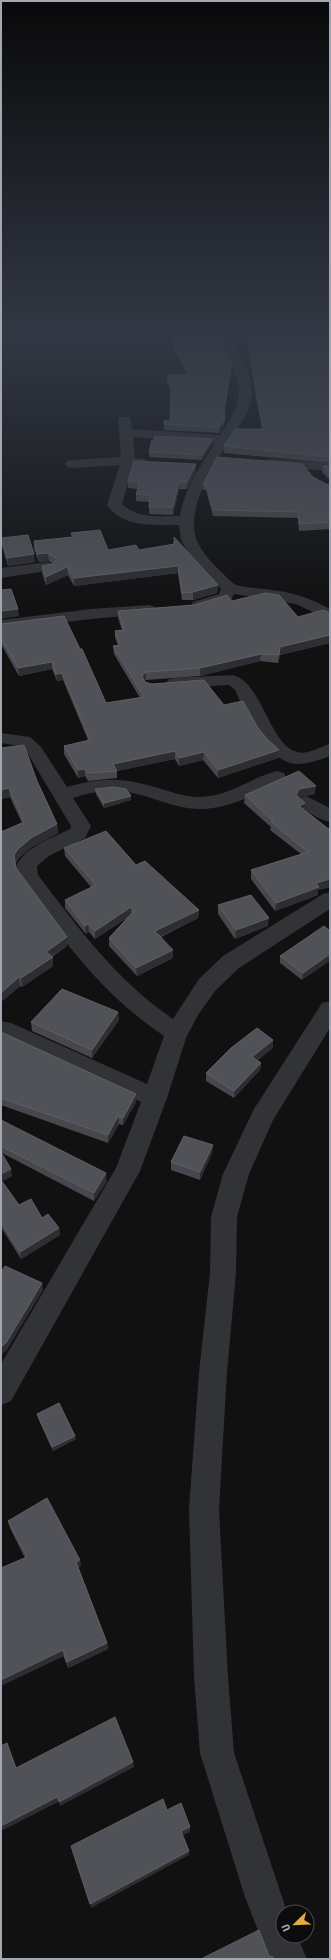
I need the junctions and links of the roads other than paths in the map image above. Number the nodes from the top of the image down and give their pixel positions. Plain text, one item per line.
1 (236, 422) edge
2 (224, 439) junction
3 (229, 459) edge
4 (128, 461) junction
5 (260, 462) edge
6 (150, 463) edge
7 (205, 463) junction
8 (72, 464) dead end
9 (306, 465) junction
10 (330, 467) edge
11 (318, 479) edge
12 (187, 520) junction
13 (48, 567) edge
14 (1, 573) edge
15 (229, 589) junction
16 (182, 607) edge
17 (162, 609) edge
18 (330, 615) edge
19 (1, 625) edge
20 (159, 684) edge
21 (1, 738) edge
22 (330, 750) edge
23 (277, 777) dead end
24 (63, 795) junction
25 (306, 802) edge
26 (330, 816) edge
27 (330, 899) edge
28 (330, 1009) edge
29 (3, 1029) dead end
30 (177, 1033) junction
31 (155, 1098) junction
32 (1, 1391) edge
33 (288, 1959) edge

1 - 2 street
2 - 4 street
2 - 7 street
3 - 7 street
4 - 6 street
4 - 8 street
4 - 12 street
5 - 9 street
7 - 12 street
9 - 10 street
9 - 11 street
12 - 15 street
13 - 14 street
15 - 16 street
15 - 18 street
17 - 19 street
20 - 22 street
21 - 24 street
23 - 24 street
24 - 30 street
25 - 26 street
27 - 30 street
28 - 33 street
29 - 31 street
30 - 31 street
31 - 32 street

